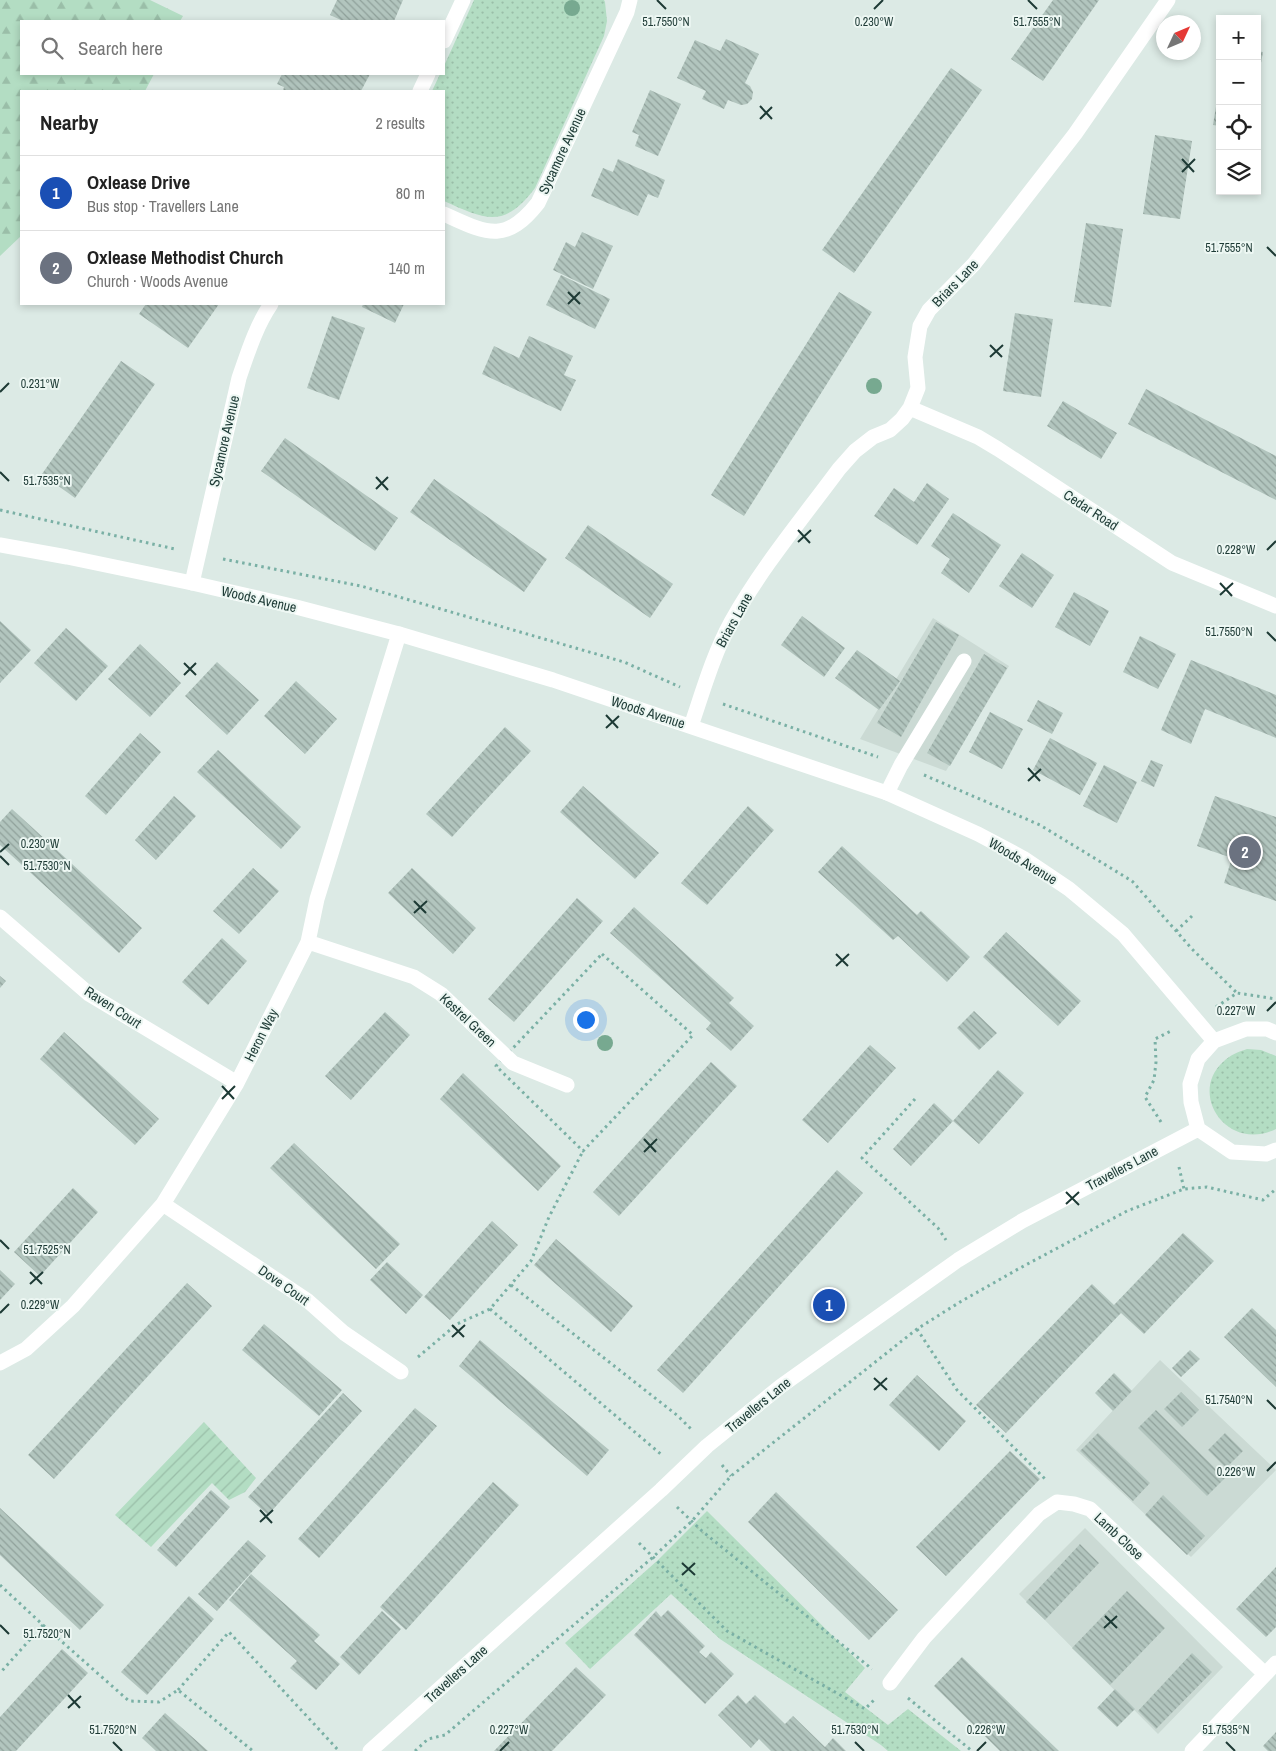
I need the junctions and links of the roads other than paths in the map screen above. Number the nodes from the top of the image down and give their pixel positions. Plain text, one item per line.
1 (463, 0) edge
2 (630, 0) edge
3 (1168, 0) edge
4 (445, 39) edge
5 (428, 75) edge
6 (420, 90) edge
7 (445, 214) edge
8 (270, 305) edge
9 (910, 408) junction
10 (0, 545) edge
11 (192, 583) junction
12 (1276, 606) edge
13 (399, 634) junction
14 (964, 661) dead end
15 (691, 726) junction
16 (887, 793) junction
17 (0, 917) edge
18 (308, 942) junction
19 (1276, 1033) edge
20 (1214, 1041) junction
21 (237, 1083) junction
22 (567, 1085) dead end
23 (1198, 1129) junction
24 (1276, 1150) edge
25 (163, 1204) junction
26 (0, 1363) edge
27 (401, 1372) road end
28 (1276, 1663) edge
29 (1265, 1674) junction
30 (890, 1683) road end
31 (370, 1751) edge
32 (1192, 1751) edge

1 - 4 street
2 - 7 street, Sycamore Avenue
3 - 9 street, Briars Lane
5 - 6 street
8 - 11 street, Sycamore Avenue
9 - 12 street, Cedar Road
9 - 15 street, Briars Lane
10 - 11 street, Woods Avenue
11 - 13 street, Woods Avenue
13 - 15 street, Woods Avenue
13 - 18 street, Heron Way
14 - 16 street
15 - 16 street, Woods Avenue
16 - 20 street, Woods Avenue
17 - 21 street, Raven Court
18 - 21 street, Heron Way
18 - 22 street, Kestrel Green
19 - 20 street
20 - 23 street
21 - 25 street, Heron Way
23 - 24 street
23 - 31 street, Travellers Lane
25 - 26 street, Heron Way
25 - 27 street, Dove Court
28 - 29 street
29 - 30 street, Lamb Close
29 - 32 street

